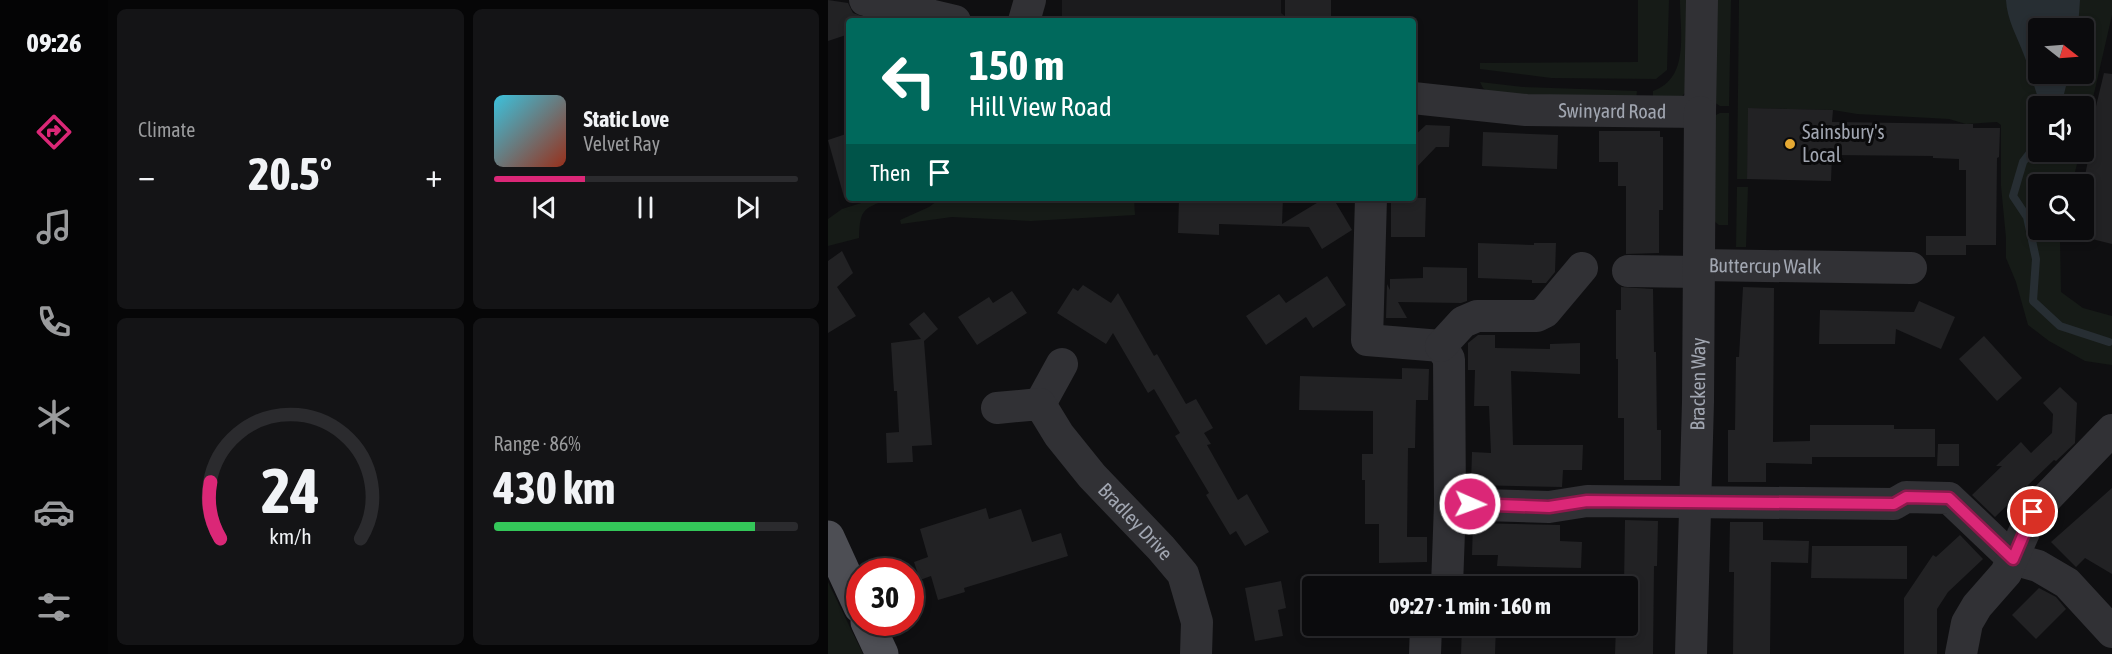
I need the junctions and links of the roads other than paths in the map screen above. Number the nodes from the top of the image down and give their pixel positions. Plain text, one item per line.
1 (865, 0) edge
2 (1030, 0) edge
3 (1702, 0) edge
4 (942, 18) edge
5 (1025, 18) edge
6 (1416, 98) edge
7 (1700, 112) junction
8 (1371, 201) edge
9 (1582, 268) dead end
10 (1698, 268) junction
11 (1911, 268) dead end
12 (1628, 271) dead end
13 (1441, 346) junction
14 (1062, 364) dead end
15 (1040, 404) junction
16 (997, 408) dead end
17 (2112, 430) edge
18 (1695, 502) junction
19 (1450, 504) junction
20 (828, 537) edge
21 (2013, 559) junction
22 (846, 576) edge
23 (1447, 576) edge
24 (2112, 632) edge
25 (874, 636) edge
26 (1426, 636) edge
27 (882, 654) edge
28 (1196, 654) edge
29 (1425, 654) edge
30 (1691, 654) edge
31 (1961, 654) edge

1 - 4 street
2 - 5 street
3 - 7 street
6 - 7 street, Swinyard Road
7 - 10 street, Buttercup Walk
8 - 13 street
9 - 13 street
10 - 11 street, Buttercup Walk
10 - 12 street
10 - 18 street, Bracken Way
13 - 19 street
14 - 15 street
15 - 16 street
15 - 28 street, Bradley Drive
17 - 21 street
18 - 19 street
18 - 21 street
18 - 30 street, Bracken Way
19 - 23 street
20 - 22 main road
21 - 24 street
21 - 31 street
25 - 27 main road
26 - 29 street

